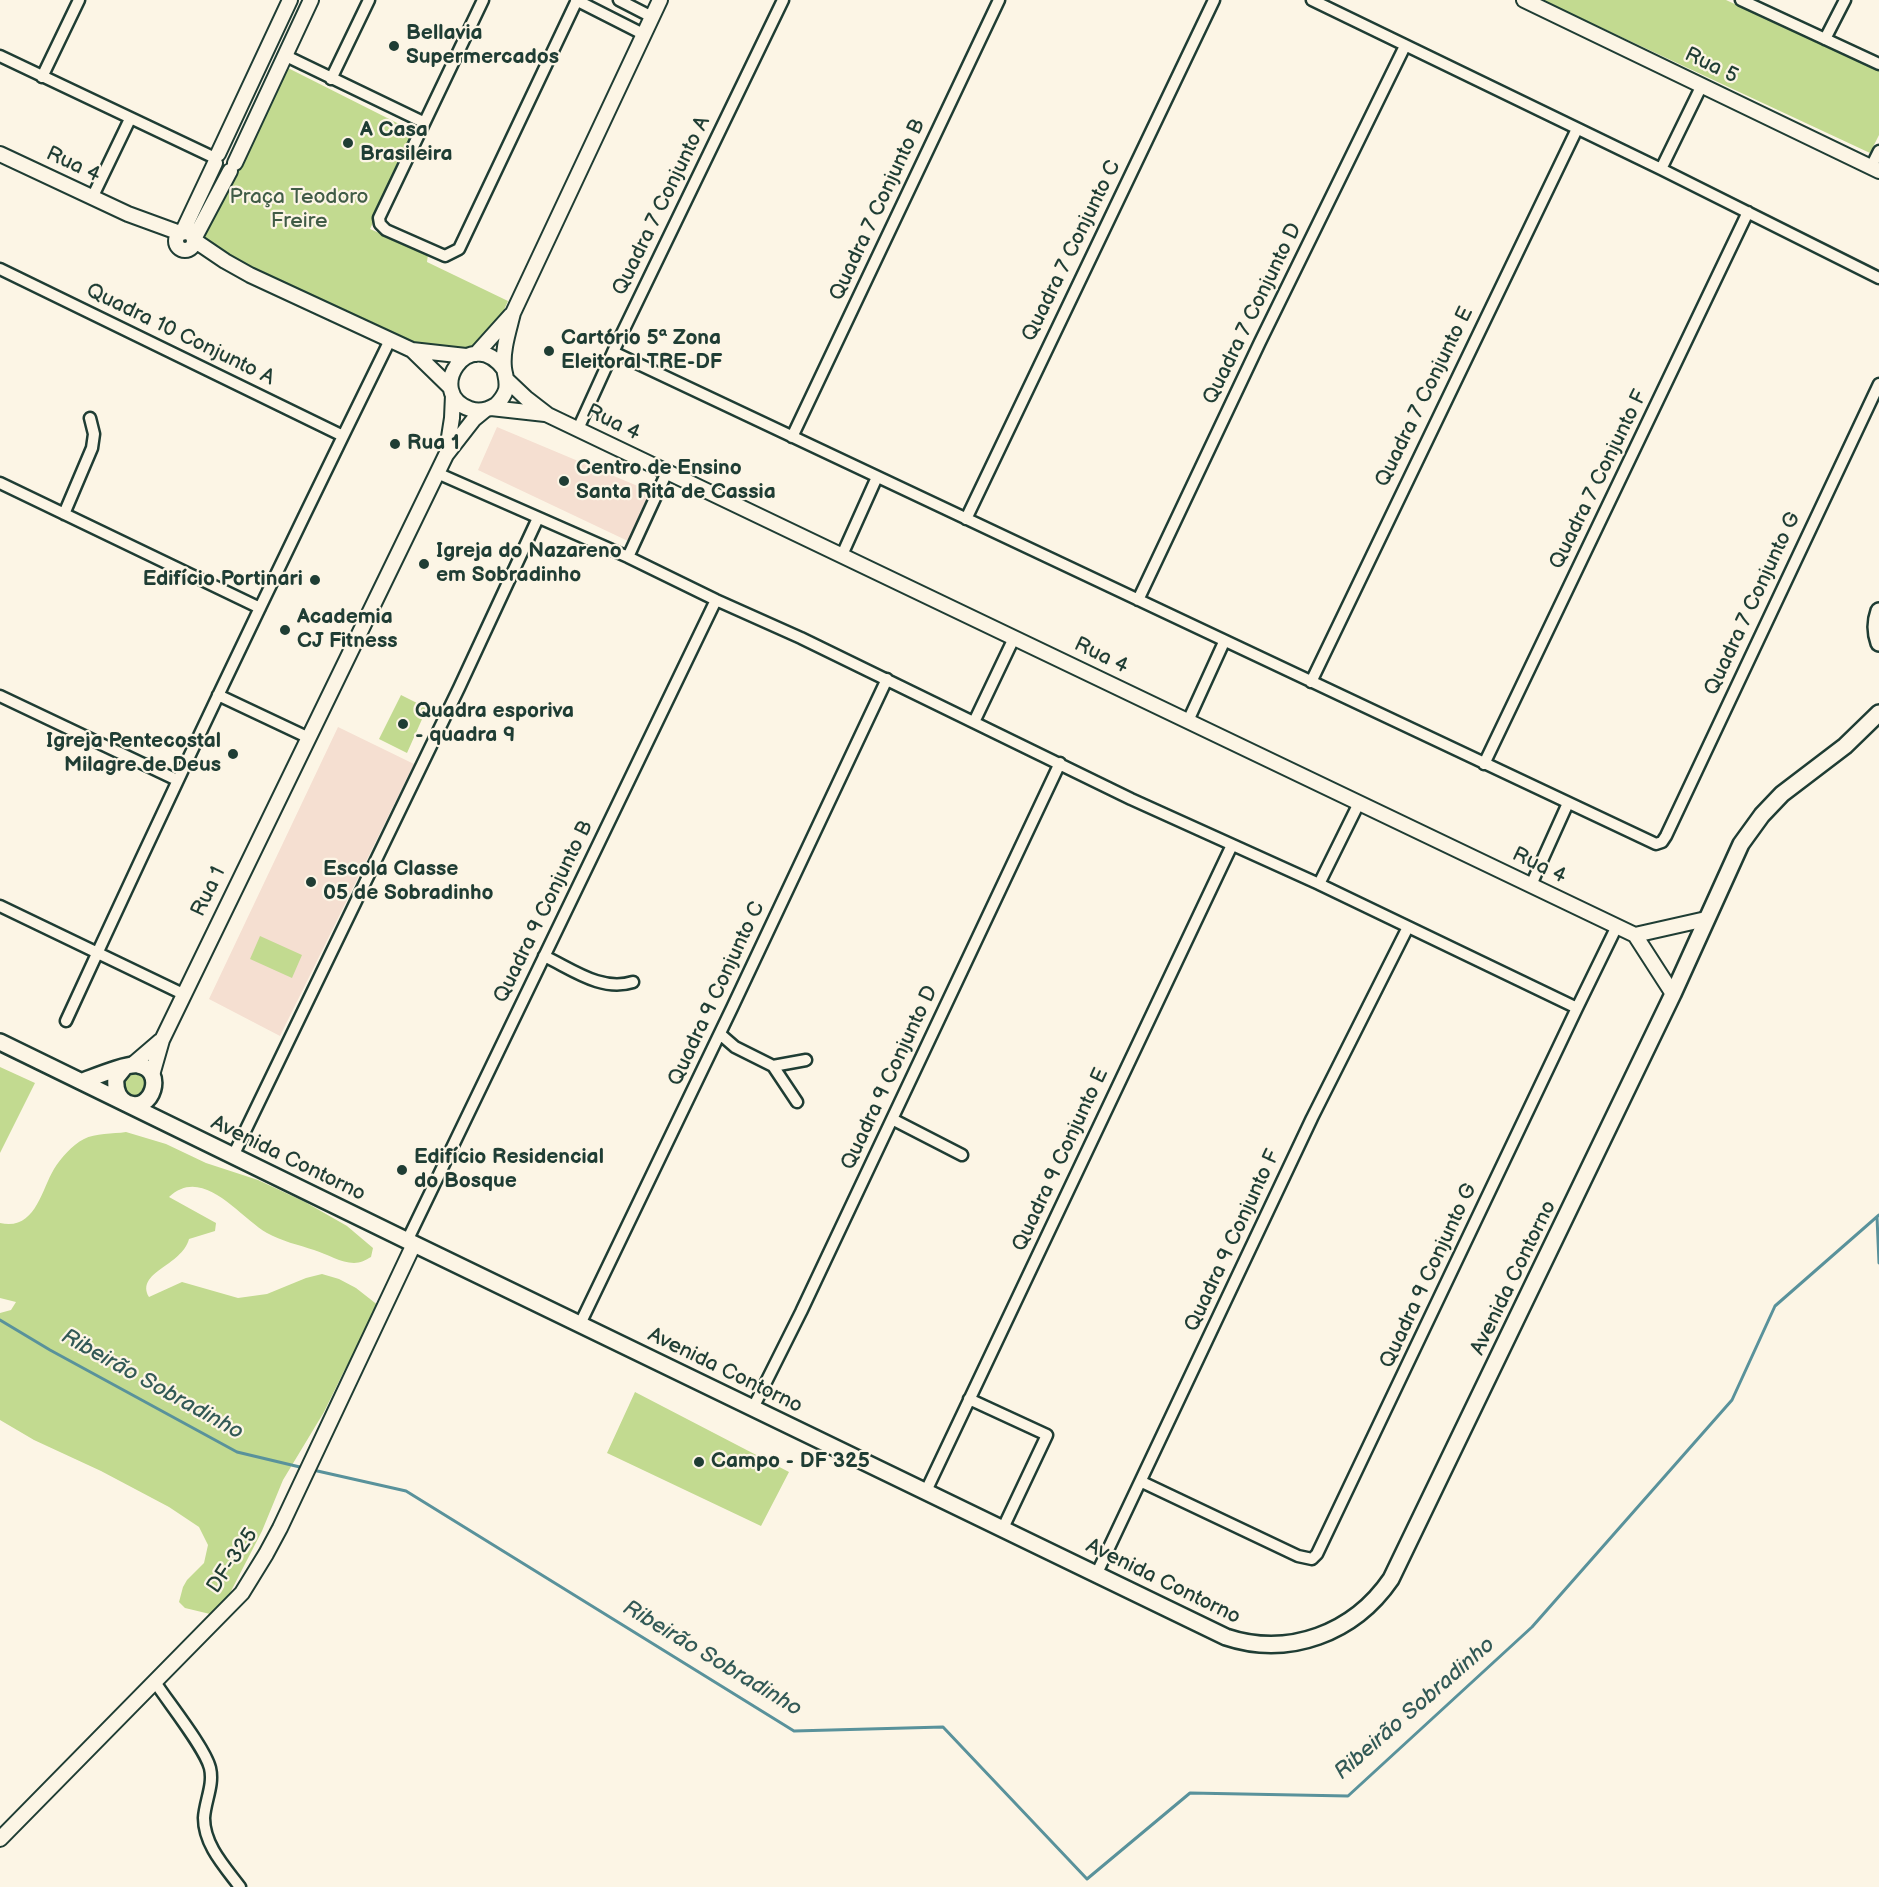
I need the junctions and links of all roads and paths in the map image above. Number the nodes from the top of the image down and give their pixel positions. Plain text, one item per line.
1 (79, 0) edge
2 (290, 0) edge
3 (310, 0) edge
4 (369, 0) edge
5 (483, 0) edge
6 (576, 0) edge
7 (617, 0) edge
8 (660, 0) edge
9 (783, 0) edge
10 (999, 0) edge
11 (1214, 0) edge
12 (1526, 0) edge
13 (1741, 0) edge
14 (1845, 0) edge
15 (1316, 1) edge
16 (607, 16) junction
17 (652, 16) junction
18 (643, 34) junction
19 (1825, 39) junction
20 (1405, 46) junction
21 (0, 56) edge
22 (284, 56) junction
23 (1879, 64) edge
24 (42, 77) junction
25 (331, 79) junction
26 (1702, 85) junction
27 (130, 119) junction
28 (423, 122) junction
29 (1577, 129) junction
30 (1879, 151) edge
31 (0, 154) edge
32 (216, 158) junction
33 (233, 167) junction
34 (1661, 169) junction
35 (1875, 169) edge
36 (92, 198) junction
37 (1748, 212) junction
38 (186, 239) junction
39 (0, 269) edge
40 (1879, 278) edge
41 (513, 313) junction
42 (390, 340) junction
43 (412, 351) junction
44 (613, 352) junction
45 (471, 355) junction
46 (505, 374) junction
47 (1879, 384) edge
48 (452, 391) junction
49 (488, 409) junction
50 (548, 415) junction
51 (90, 418) dead end
52 (578, 429) junction
53 (343, 436) junction
54 (792, 437) junction
55 (446, 455) junction
56 (437, 472) junction
57 (667, 472) junction
58 (877, 477) junction
59 (0, 483) edge
60 (64, 514) junction
61 (538, 518) junction
62 (966, 519) junction
63 (842, 555) junction
64 (628, 557) junction
65 (716, 600) junction
66 (1138, 600) junction
67 (260, 608) junction
68 (1879, 611) edge
69 (1014, 638) junction
70 (1224, 642) junction
71 (1879, 643) edge
72 (887, 679) junction
73 (1311, 682) junction
74 (218, 694) junction
75 (0, 696) edge
76 (1878, 713) edge
77 (1188, 721) junction
78 (975, 722) junction
79 (308, 737) junction
80 (1060, 763) junction
81 (1484, 764) junction
82 (177, 780) junction
83 (1359, 803) junction
84 (1568, 803) junction
85 (1232, 845) junction
86 (1319, 884) junction
87 (1531, 885) junction
88 (0, 906) edge
89 (1706, 919) junction
90 (1617, 926) junction
91 (1408, 927) junction
92 (1635, 935) junction
93 (98, 952) junction
94 (544, 956) junction
95 (633, 982) dead end
96 (183, 994) junction
97 (1674, 994) junction
98 (1577, 1008) junction
99 (66, 1021) dead end
100 (720, 1034) junction
101 (162, 1040) junction
102 (0, 1042) edge
103 (806, 1060) dead end
104 (128, 1066) junction
105 (773, 1066) junction
106 (83, 1081) junction
107 (153, 1083) junction
108 (125, 1102) junction
109 (797, 1102) dead end
110 (892, 1119) junction
111 (172, 1126) junction
112 (962, 1155) dead end
113 (233, 1156) junction
114 (410, 1243) junction
115 (580, 1324) junction
116 (969, 1400) junction
117 (753, 1408) junction
118 (1142, 1482) junction
119 (926, 1491) junction
120 (1003, 1528) junction
121 (1097, 1573) junction
122 (155, 1682) junction
123 (2, 1833) edge
124 (240, 1887) edge

1 - 24 street
2 - 32 street
3 - 22 street
4 - 25 street
5 - 28 street
6 - 16 street
6 - 28 street
7 - 16 street
7 - 17 street
8 - 17 street
9 - 44 street, Quadra 7 Conjunto A
10 - 54 street, Quadra 7 Conjunto B
11 - 62 street, Quadra 7 Conjunto C
12 - 26 street, Rua 5
13 - 19 street
14 - 19 street
15 - 20 street
16 - 18 street
17 - 18 street
18 - 41 street
19 - 23 street
20 - 29 street
20 - 66 street, Quadra 7 Conjunto D
21 - 24 street
22 - 25 street
22 - 33 street
24 - 27 street
25 - 28 street
26 - 34 street
26 - 35 street, Rua 5
27 - 32 street
27 - 36 street
29 - 34 street
29 - 73 street, Quadra 7 Conjunto E
30 - 35 street
31 - 36 street, Rua 4
32 - 33 street
32 - 38 street
33 - 38 street
34 - 37 street
36 - 38 street, Rua 4
37 - 40 street
37 - 81 street, Quadra 7 Conjunto F
38 - 42 street, Rua 4
39 - 53 street, Quadra 10 Conjunto A
41 - 45 street
41 - 46 street
42 - 43 street
42 - 53 street
43 - 45 street
43 - 48 street
44 - 52 street, Quadra 7 Conjunto A
44 - 54 street
45 - 46 street
45 - 48 street
46 - 49 street
46 - 50 street
47 - 84 street, Quadra 7 Conjunto G
48 - 49 street
48 - 55 street
49 - 50 street
49 - 55 street
50 - 52 street, Rua 4
51 - 60 street
52 - 57 street, Rua 4
53 - 67 street
54 - 58 street
55 - 56 street, Rua 1
56 - 61 street
56 - 79 street, Rua 1
57 - 63 street, Rua 4
57 - 64 street
58 - 62 street
58 - 63 street
59 - 60 street
60 - 67 street
61 - 64 street
61 - 113 street
62 - 66 street
63 - 69 street, Rua 4
64 - 65 street
65 - 72 street
65 - 94 street, Quadra 9 Conjunto B
66 - 70 street
67 - 74 street
68 - 71 main road
69 - 77 street, Rua 4
69 - 78 street
70 - 73 street
70 - 77 street
72 - 78 street
72 - 100 street, Quadra 9 Conjunto C
73 - 81 street
74 - 79 street
74 - 82 street
75 - 82 street
76 - 89 main road, Avenida Contorno
77 - 83 street, Rua 4
78 - 80 street
79 - 96 street, Rua 1
80 - 85 street
80 - 110 street, Quadra 9 Conjunto D
81 - 84 street
82 - 93 street
83 - 86 street
83 - 87 street, Rua 4
84 - 87 street
85 - 86 street
85 - 116 street, Quadra 9 Conjunto E
86 - 91 street
87 - 90 street, Rua 4
88 - 93 street
89 - 92 street
89 - 97 main road, Avenida Contorno
90 - 92 street, Rua 4
90 - 98 street, Quadra 9 Conjunto G
91 - 98 street
91 - 118 street, Quadra 9 Conjunto F
92 - 97 street, Rua 4
93 - 96 street
93 - 99 street
94 - 95 street
94 - 114 street, Quadra 9 Conjunto B
96 - 101 street, Rua 1
97 - 121 main road, Avenida Contorno
98 - 118 street, Quadra 9 Conjunto G
100 - 105 street
100 - 115 street, Quadra 9 Conjunto C
101 - 104 street, Rua 1
101 - 107 street, Rua 1
102 - 106 main road, Avenida Contorno
103 - 105 street
104 - 106 main road
104 - 107 main road
104 - 108 main road
105 - 109 street
106 - 108 main road, Avenida Contorno
107 - 108 main road
107 - 111 main road
108 - 111 main road, Avenida Contorno
110 - 112 street
110 - 117 street, Quadra 9 Conjunto D
111 - 113 main road, Avenida Contorno
113 - 114 main road, Avenida Contorno
114 - 115 main road, Avenida Contorno
114 - 122 street, DF-325
115 - 117 main road, Avenida Contorno
116 - 119 street, Quadra 9 Conjunto E
116 - 120 street
117 - 119 main road, Avenida Contorno
118 - 121 street, Quadra 9 Conjunto F
119 - 120 main road, Avenida Contorno
120 - 121 main road, Avenida Contorno
122 - 123 street, DF-325
122 - 124 street

